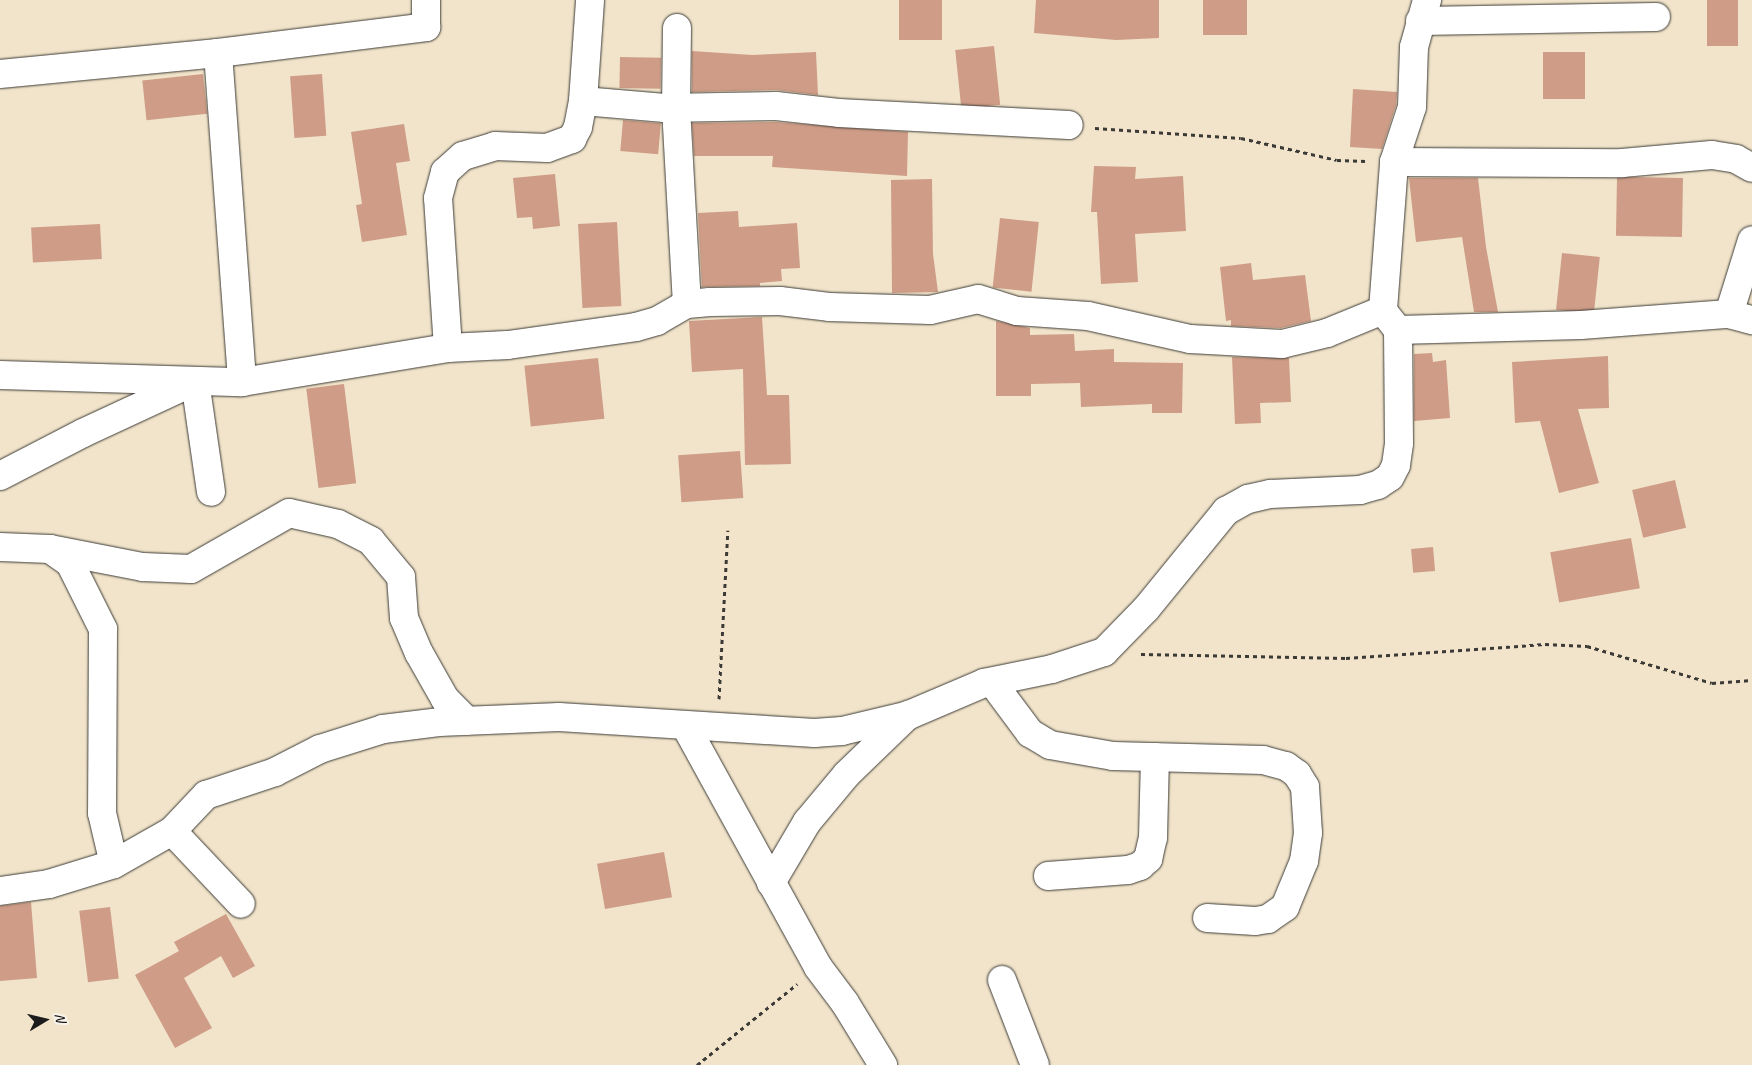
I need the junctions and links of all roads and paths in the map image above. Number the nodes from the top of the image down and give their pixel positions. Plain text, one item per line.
1 (426, 0) edge
2 (590, 0) edge
3 (1423, 11) edge
4 (1656, 17) dead end
5 (677, 28) dead end
6 (218, 53) junction
7 (0, 74) edge
8 (584, 101) junction
9 (676, 108) junction
10 (1069, 125) joint
11 (1394, 162) junction
12 (1752, 168) edge
13 (1752, 240) edge
14 (686, 304) junction
15 (1740, 317) edge
16 (1391, 320) junction
17 (448, 348) junction
18 (0, 375) edge
19 (194, 381) junction
20 (242, 382) junction
21 (0, 476) edge
22 (211, 492) dead end
23 (728, 530) dead end
24 (19, 546) edge
25 (1104, 652) junction
26 (1752, 680) edge
27 (992, 682) junction
28 (909, 715) junction
29 (467, 721) junction
30 (685, 725) junction
31 (717, 726) junction
32 (1155, 757) junction
33 (172, 831) junction
34 (114, 864) junction
35 (1048, 876) dead end
36 (770, 883) junction
37 (0, 891) edge
38 (241, 904) dead end
39 (1207, 918) dead end
40 (818, 967) junction
41 (1002, 980) dead end
42 (697, 1065) edge
43 (883, 1065) edge
44 (1035, 1065) edge

1 - 6 street
2 - 8 street
3 - 4 street
3 - 11 street
5 - 9 street
6 - 7 street
6 - 20 street
8 - 9 street
8 - 17 street
9 - 10 street
9 - 14 street
10 - 11 path
11 - 12 street
11 - 16 street
13 - 15 street
14 - 16 street
14 - 17 street
15 - 16 street
16 - 25 street
17 - 20 street
18 - 19 street
19 - 20 street
19 - 21 street
19 - 22 street
23 - 31 path
24 - 29 street
24 - 34 street
25 - 26 path
25 - 27 street
27 - 28 street
27 - 32 street
28 - 31 street
28 - 36 street
29 - 30 street
29 - 33 street
30 - 31 street
30 - 36 street
32 - 35 street
32 - 39 street
33 - 34 street
33 - 38 street
34 - 37 street
36 - 40 street
40 - 42 path
40 - 43 street
41 - 44 street

